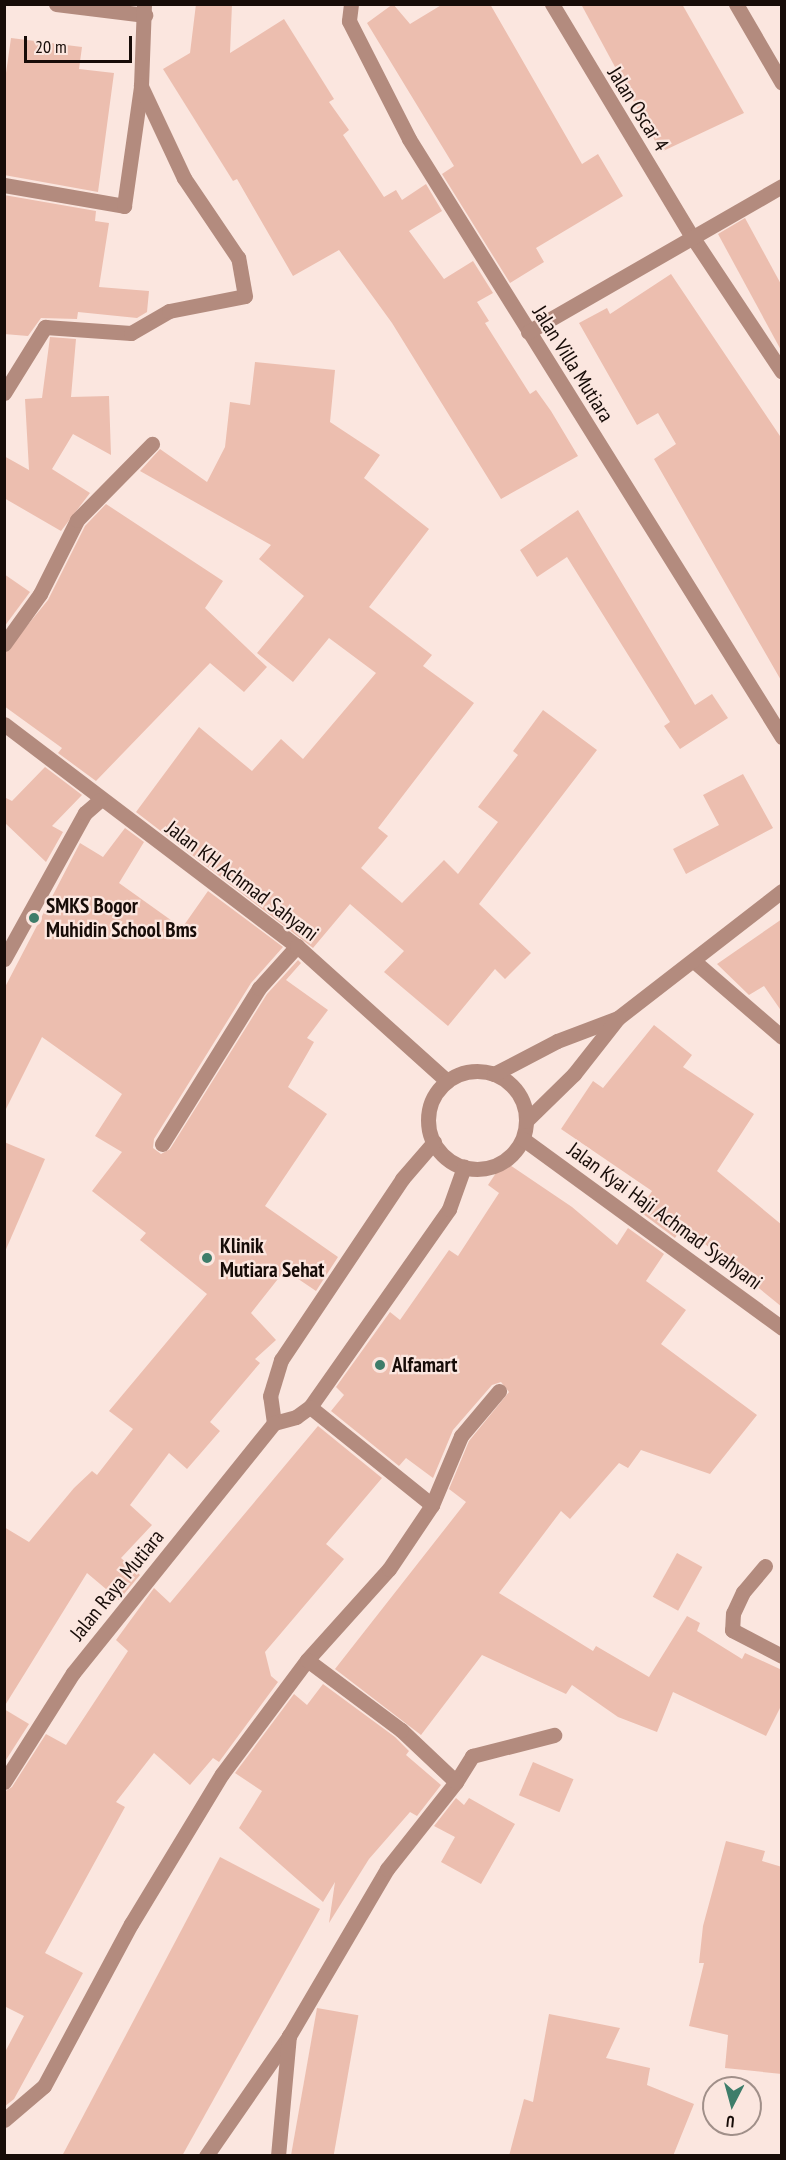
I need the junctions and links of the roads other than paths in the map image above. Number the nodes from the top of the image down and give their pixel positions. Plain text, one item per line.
1 (56, 4) edge
2 (351, 4) edge
3 (552, 4) edge
4 (736, 4) edge
5 (145, 10) edge
6 (782, 83) edge
7 (141, 86) junction
8 (4, 185) edge
9 (782, 186) edge
10 (691, 235) junction
11 (528, 332) junction
12 (782, 372) edge
13 (4, 393) edge
14 (152, 444) dead end
15 (4, 644) edge
16 (4, 724) edge
17 (782, 737) edge
18 (100, 800) junction
19 (782, 891) edge
20 (297, 946) junction
21 (4, 959) edge
22 (695, 962) junction
23 (618, 1018) junction
24 (782, 1037) edge
25 (494, 1074) junction
26 (447, 1081) junction
27 (526, 1121) junction
28 (523, 1138) junction
29 (434, 1142) junction
30 (162, 1144) dead end
31 (464, 1167) junction
32 (782, 1328) edge
33 (499, 1391) dead end
34 (310, 1407) junction
35 (274, 1423) junction
36 (432, 1505) junction
37 (765, 1566) dead end
38 (782, 1656) edge
39 (307, 1660) junction
40 (554, 1736) dead end
41 (4, 1782) edge
42 (456, 1782) junction
43 (289, 2036) junction
44 (4, 2120) edge
45 (206, 2156) edge
46 (278, 2156) edge

1 - 5 street
2 - 11 street, Jalan Villa Mutiara
3 - 10 street, Jalan Oscar 4
4 - 6 street
5 - 7 street
7 - 8 street
7 - 13 street
9 - 10 street
10 - 11 street
10 - 12 street, Jalan Oscar 4
11 - 17 street, Jalan Villa Mutiara
14 - 15 street
16 - 18 street, Jalan KH Achmad Sahyani
18 - 20 street, Jalan KH Achmad Sahyani
18 - 21 street
19 - 22 street
20 - 26 street, Jalan KH Achmad Sahyani
20 - 30 street
22 - 23 street
22 - 24 street
23 - 25 street
23 - 27 street
25 - 26 street
25 - 27 street
26 - 29 street
27 - 28 street
28 - 31 street
28 - 32 street, Jalan Kyai Haji Achmad Syahyani
29 - 31 street
29 - 35 street
31 - 34 street
33 - 36 street
34 - 35 street
34 - 36 street
35 - 41 street, Jalan Raya Mutiara
36 - 39 street
37 - 38 street
39 - 42 street
39 - 44 street
40 - 42 street
42 - 43 street
43 - 45 street
43 - 46 street

